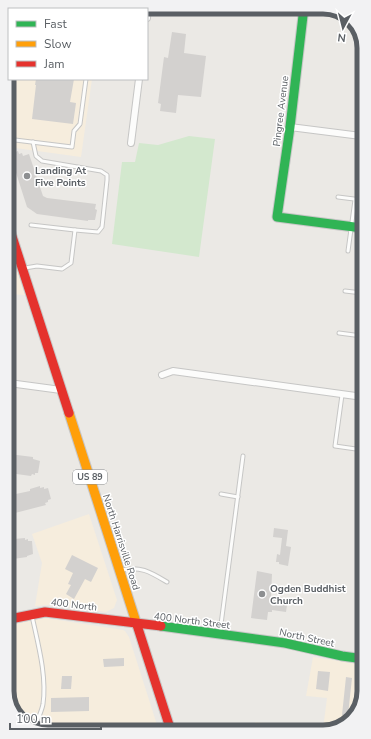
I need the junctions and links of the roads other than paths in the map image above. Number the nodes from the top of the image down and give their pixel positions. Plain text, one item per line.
1 (303, 14) edge
2 (86, 80) edge
3 (139, 80) edge
4 (290, 127) junction
5 (357, 135) edge
6 (14, 140) edge
7 (33, 142) junction
8 (131, 143) dead end
9 (338, 197) dead end
10 (355, 200) joint
11 (32, 225) dead end
12 (351, 227) junction
13 (357, 228) edge
14 (75, 230) junction
15 (14, 243) edge
16 (348, 251) dead end
17 (22, 269) junction
18 (345, 290) dead end
19 (357, 292) edge
20 (339, 333) dead end
21 (357, 335) edge
22 (162, 375) dead end
23 (14, 384) edge
24 (61, 390) junction
25 (342, 394) junction
26 (357, 396) edge
27 (357, 449) edge
28 (243, 456) dead end
29 (221, 494) dead end
30 (238, 497) junction
31 (120, 571) junction
32 (167, 582) dead end
33 (31, 615) junction
34 (14, 618) edge
35 (136, 624) junction
36 (220, 634) junction
37 (246, 637) joint
38 (357, 659) edge
39 (30, 720) edge
40 (37, 722) junction
41 (43, 724) edge
42 (169, 725) edge

1 - 4 street, Pingree Avenue
2 - 7 lane
3 - 8 street
4 - 5 street
4 - 12 street, Pingree Avenue
6 - 7 lane
7 - 14 lane
9 - 10 lane
10 - 12 lane
11 - 14 lane
12 - 13 street
12 - 16 lane
14 - 17 lane
15 - 17 street, North Harrisville Road / US 89
17 - 24 street, North Harrisville Road / US 89
18 - 19 lane
20 - 21 lane
22 - 25 street
23 - 24 street
24 - 31 street, North Harrisville Road / US 89
25 - 26 street
25 - 27 lane
28 - 30 lane
29 - 30 lane
30 - 36 lane
31 - 32 lane
31 - 35 street, North Harrisville Road / US 89
33 - 34 street, 400 North
33 - 35 street, 400 North
33 - 40 lane
35 - 36 street, 400 North Street
35 - 42 street, North Harrisville Road / US 89
36 - 37 street, 400 North Street
37 - 38 street, North Street
39 - 40 lane
40 - 41 lane

